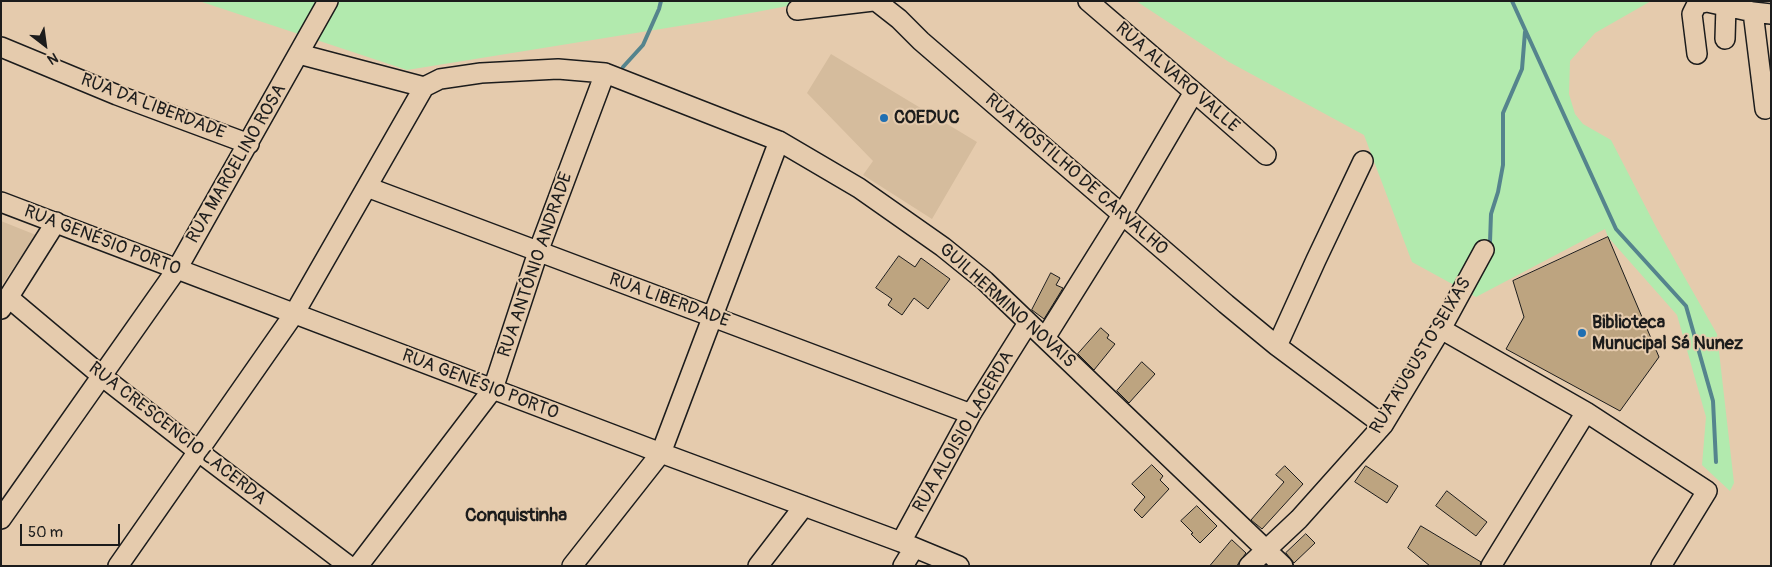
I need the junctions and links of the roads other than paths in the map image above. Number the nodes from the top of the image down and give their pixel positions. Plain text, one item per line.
1 (328, 1) edge
2 (874, 1) edge
3 (1088, 1) edge
4 (1726, 6) junction
5 (797, 10) dead end
6 (1762, 13) edge
7 (1725, 39) dead end
8 (1, 48) edge
9 (299, 54) junction
10 (1697, 54) dead end
11 (605, 74) junction
12 (424, 87) junction
13 (1194, 92) junction
14 (1766, 109) dead end
15 (779, 141) junction
16 (249, 144) junction
17 (1266, 156) dead end
18 (1363, 161) dead end
19 (366, 187) junction
20 (1, 202) edge
21 (1122, 215) junction
22 (56, 222) junction
23 (1484, 250) dead end
24 (538, 252) junction
25 (177, 270) junction
26 (5, 303) edge
27 (294, 314) junction
28 (712, 316) junction
29 (1028, 323) junction
30 (1441, 329) junction
31 (1045, 338) junction
32 (1277, 346) junction
33 (103, 377) junction
34 (493, 389) junction
35 (1586, 412) junction
36 (971, 414) junction
37 (1383, 425) junction
38 (198, 452) junction
39 (661, 453) junction
40 (804, 506) junction
41 (1, 519) edge
42 (908, 545) junction
43 (1265, 550) junction
44 (118, 566) edge
45 (349, 566) edge
46 (358, 566) edge
47 (572, 566) edge
48 (758, 566) edge
49 (904, 566) edge
50 (959, 566) edge
51 (1249, 566) edge
52 (1283, 566) edge
53 (1491, 566) edge
54 (1661, 566) edge

1 - 9 street, RUA MARCELINO ROSA
2 - 5 street
2 - 21 street, RUA HOSTILHO DE CARVALHO
3 - 13 street, RUA ALVARO VALLE
4 - 6 street
4 - 7 street
4 - 10 street
6 - 14 street
8 - 16 street, RUA DA LIBERDADE
9 - 12 street
9 - 16 street, RUA MARCELINO ROSA
11 - 12 street, GUILHERMINO NOVAIS
11 - 15 street, GUILHERMINO NOVAIS
11 - 24 street, RUA ANTÔNIO ANDRADE
12 - 19 street
13 - 17 street, RUA ALVARO VALLE
13 - 21 street
15 - 28 street
15 - 29 street, GUILHERMINO NOVAIS
16 - 25 street, RUA MARCELINO ROSA
18 - 32 street
19 - 24 street, RUA LIBERDADE
19 - 27 street
20 - 22 street, RUA GENÉSIO PORTO
21 - 31 street
21 - 32 street, RUA HOSTILHO DE CARVALHO
22 - 25 street, RUA GENÉSIO PORTO
22 - 26 street
23 - 30 street, RUA AUGUSTO SEIXAS
24 - 28 street, RUA LIBERDADE
24 - 34 street, RUA ANTÔNIO ANDRADE
25 - 27 street, RUA GENÉSIO PORTO
25 - 33 street, RUA MARCELINO ROSA
26 - 33 street, RUA CRESCENCIO LACERDA
27 - 34 street, RUA GENÉSIO PORTO
27 - 38 street
28 - 36 street, RUA LIBERDADE
28 - 39 street
29 - 31 street, GUILHERMINO NOVAIS
29 - 36 street, RUA ALOISIO LACERDA
30 - 35 street
30 - 37 street, RUA AUGUSTO SEIXAS
31 - 43 street, GUILHERMINO NOVAIS
32 - 37 street, RUA HOSTILHO DE CARVALHO
33 - 38 street, RUA CRESCENCIO LACERDA
33 - 41 street, RUA MARCELINO ROSA
34 - 39 street, RUA GENÉSIO PORTO
34 - 46 street, RUA ANTÔNIO ANDRADE
35 - 53 street
35 - 54 street
36 - 42 street, RUA ALOISIO LACERDA
37 - 43 street, RUA AUGUSTO SEIXAS
38 - 44 street
38 - 45 street, RUA CRESCENCIO LACERDA
39 - 40 street, RUA GENÉSIO PORTO
39 - 47 street
40 - 42 street, RUA GENÉSIO PORTO
40 - 48 street
42 - 49 street, RUA ALOISIO LACERDA
42 - 50 street, RUA GENÉSIO PORTO
43 - 51 street, RUA AUGUSTO SEIXAS
43 - 52 street, GUILHERMINO NOVAIS

